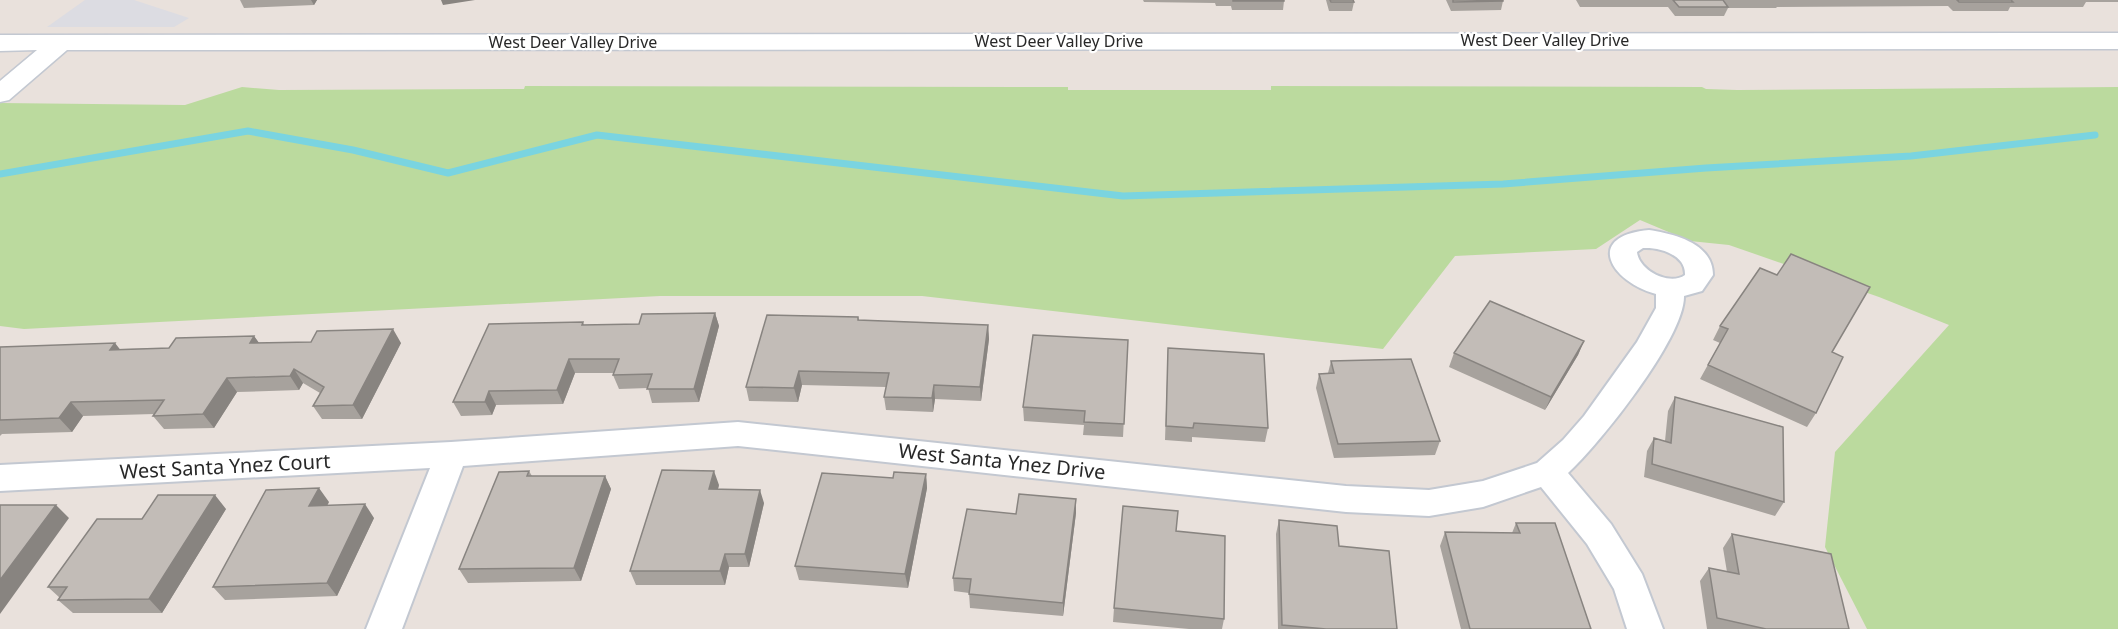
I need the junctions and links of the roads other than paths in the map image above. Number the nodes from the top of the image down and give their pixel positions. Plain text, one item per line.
1 (2118, 41) edge
2 (61, 43) junction
3 (1, 44) edge
4 (0, 94) edge
5 (1670, 287) dead end
6 (451, 453) junction
7 (1548, 472) junction
8 (0, 478) edge
9 (384, 629) edge
10 (1645, 629) edge

1 - 2 street, West Deer Valley Drive
2 - 3 street, West Deer Valley Drive
2 - 4 street
5 - 7 street
6 - 7 street, West Santa Ynez Drive
6 - 8 street, West Santa Ynez Court
6 - 9 street
7 - 10 street

